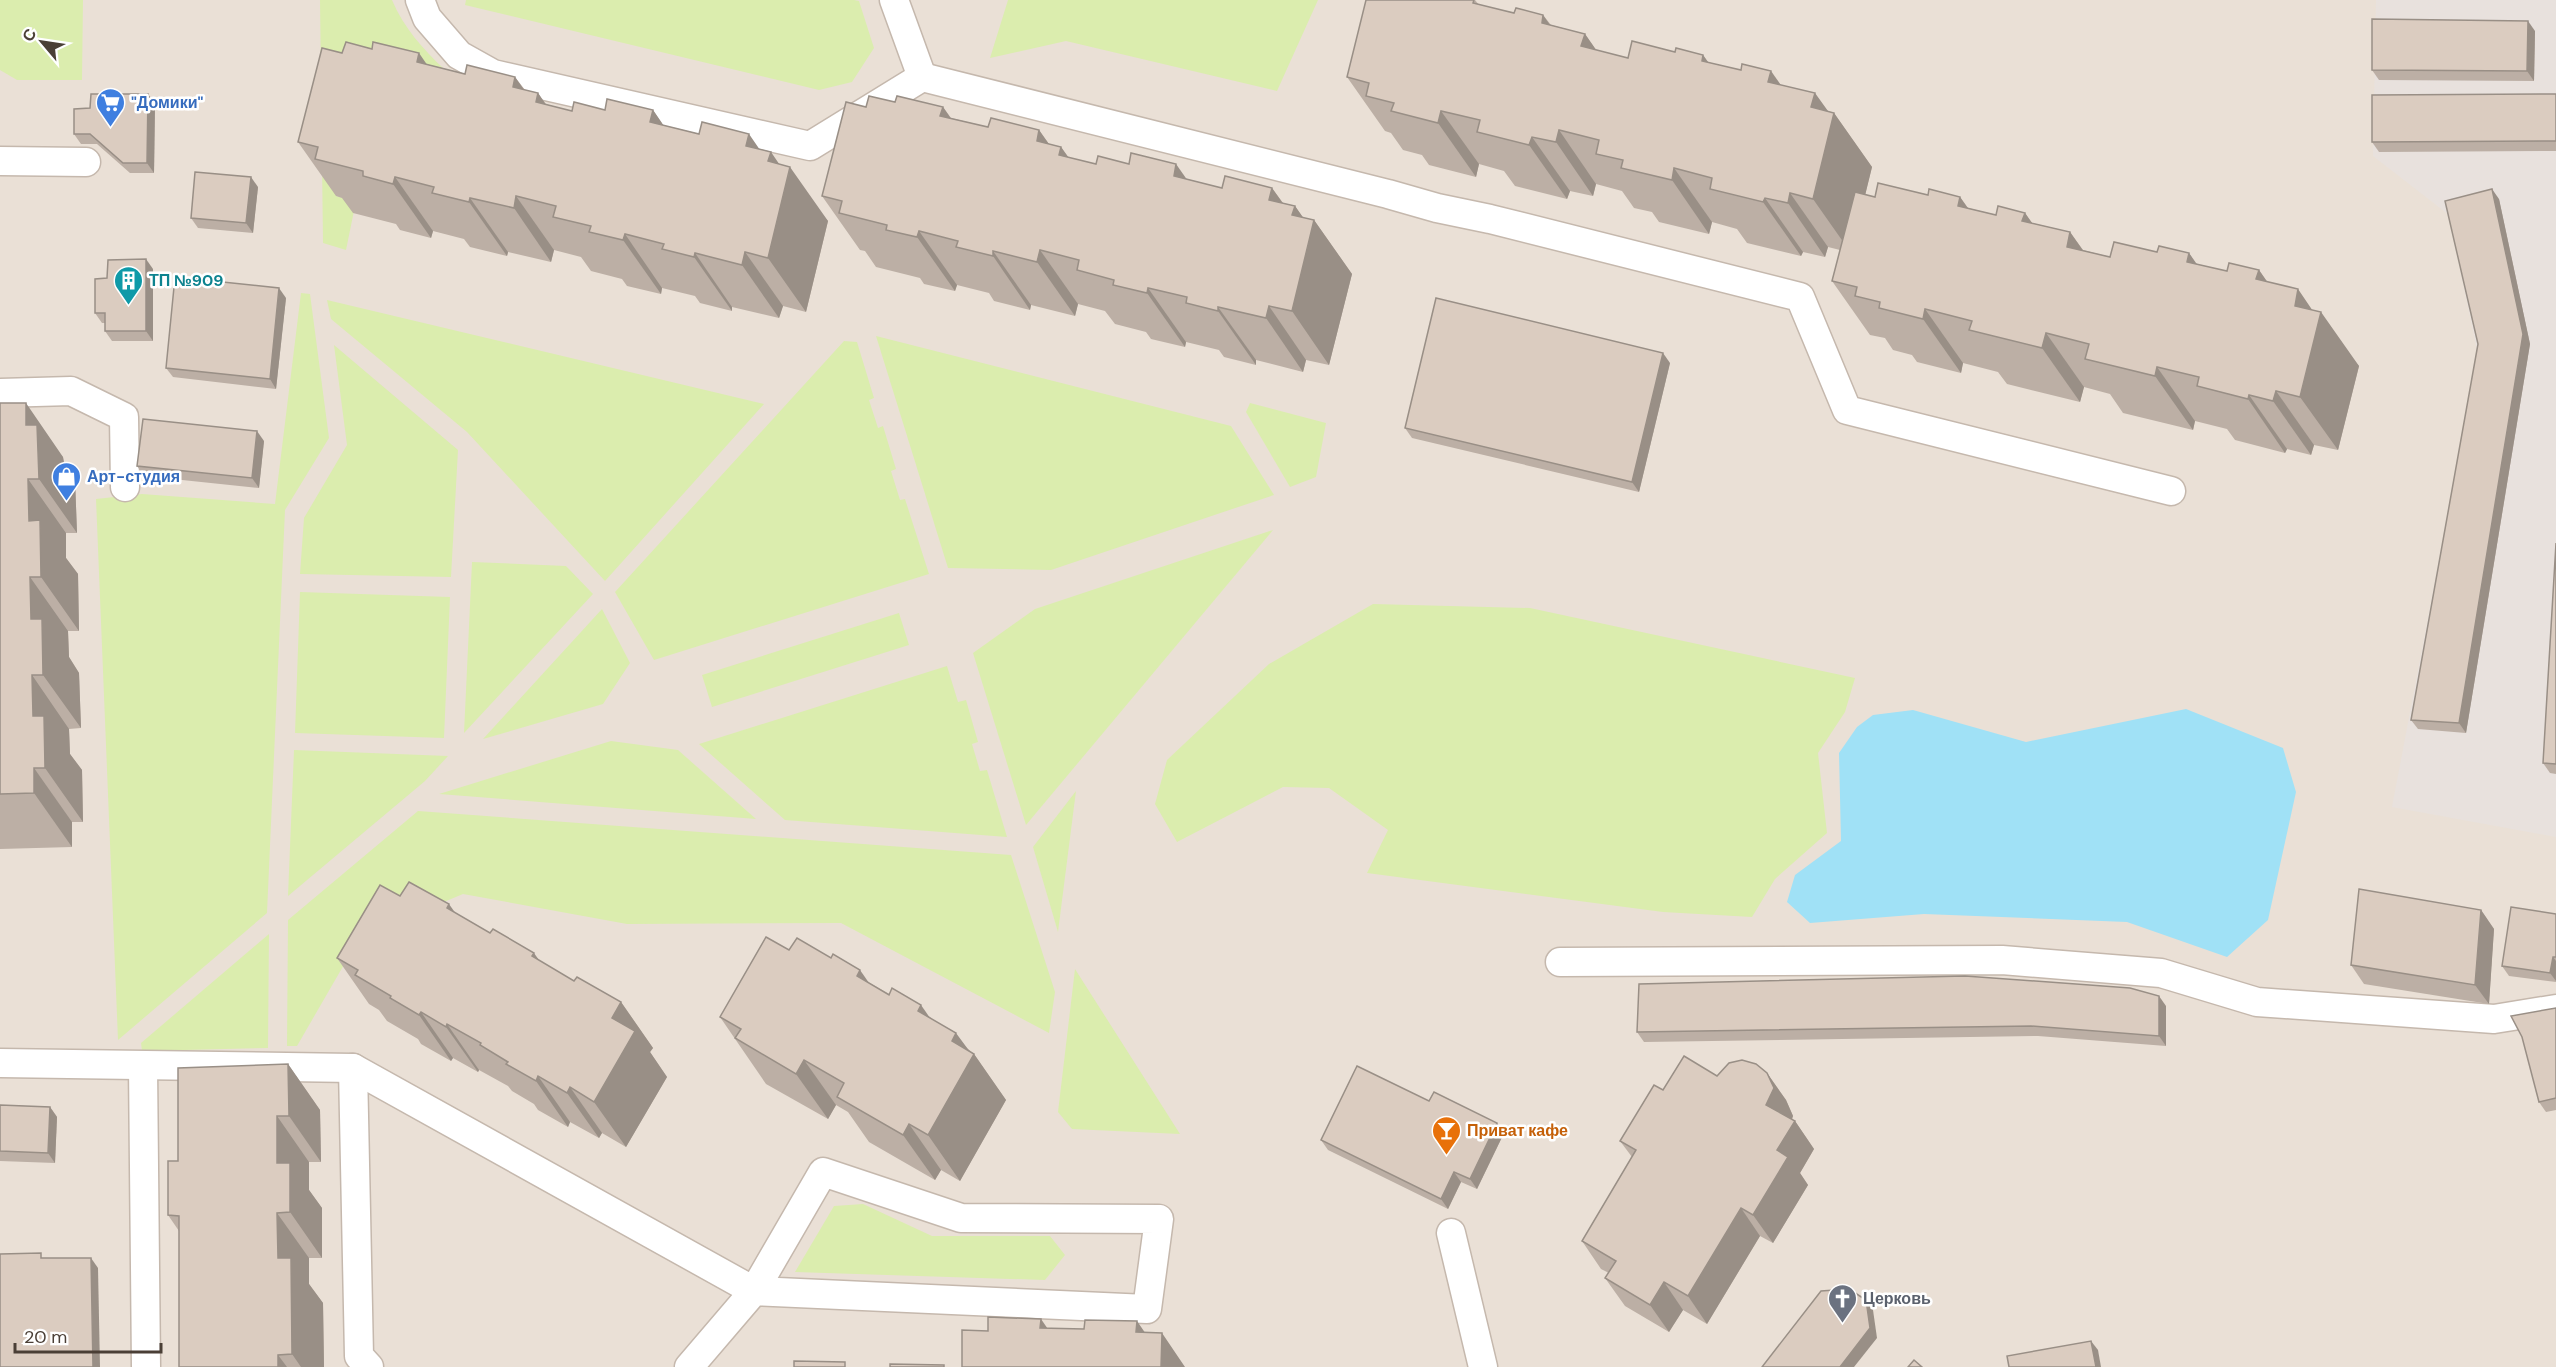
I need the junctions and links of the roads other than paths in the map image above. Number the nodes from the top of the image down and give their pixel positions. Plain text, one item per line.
1 (420, 0) edge
2 (894, 0) edge
3 (922, 77) junction
4 (0, 161) edge
5 (86, 162) dead end
6 (0, 393) edge
7 (125, 487) dead end
8 (2171, 491) dead end
9 (1560, 962) dead end
10 (2556, 1009) edge
11 (0, 1063) edge
12 (143, 1066) junction
13 (353, 1068) junction
14 (1451, 1233) dead end
15 (754, 1291) junction
16 (146, 1367) edge
17 (369, 1367) edge
18 (689, 1367) edge
19 (1483, 1367) edge

1 - 3 lane
2 - 3 lane
3 - 8 lane
4 - 5 lane
6 - 7 lane
9 - 10 lane
11 - 12 lane
12 - 13 lane
12 - 16 lane
13 - 15 lane
13 - 17 lane
14 - 19 lane
15 - 15 lane
15 - 18 lane

